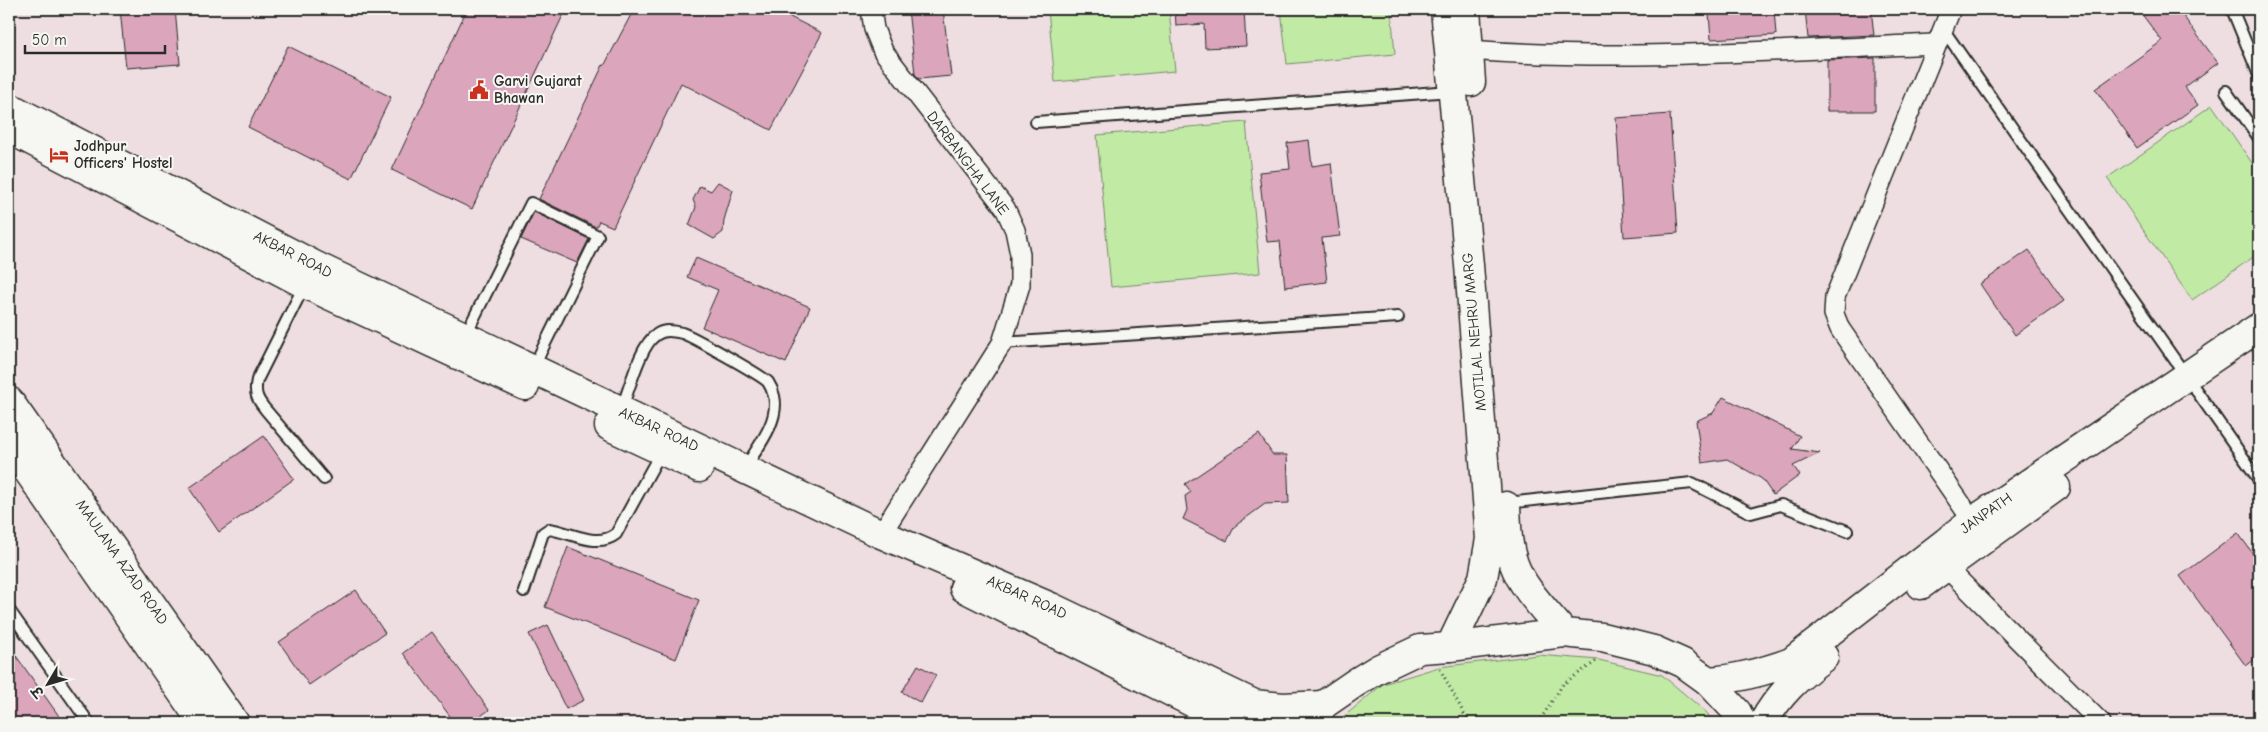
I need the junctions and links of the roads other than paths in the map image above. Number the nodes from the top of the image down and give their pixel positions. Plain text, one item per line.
1 (871, 9) edge
2 (1445, 9) edge
3 (1466, 9) edge
4 (1951, 9) edge
5 (2232, 9) edge
6 (1939, 36) junction
7 (1468, 50) junction
8 (2259, 74) edge
9 (1462, 90) junction
10 (2226, 91) dead end
11 (9, 107) edge
12 (1036, 122) dead end
13 (9, 129) edge
14 (2259, 138) edge
15 (310, 275) junction
16 (1398, 317) dead end
17 (2259, 327) edge
18 (464, 337) junction
19 (1002, 343) junction
20 (2259, 343) edge
21 (532, 368) junction
22 (2191, 382) junction
23 (9, 401) edge
24 (621, 411) junction
25 (11, 451) edge
26 (662, 452) junction
27 (744, 470) junction
28 (324, 479) dead end
29 (2259, 480) edge
30 (1506, 503) junction
31 (1979, 529) junction
32 (1847, 530) dead end
33 (881, 534) junction
34 (1945, 566) junction
35 (524, 591) dead end
36 (9, 610) edge
37 (1564, 633) junction
38 (1444, 657) junction
39 (1708, 681) junction
40 (1318, 714) edge
41 (89, 723) edge
42 (203, 723) edge
43 (235, 723) edge
44 (1233, 723) edge
45 (1742, 723) edge
46 (1763, 723) edge
47 (2101, 723) edge

1 - 19 street, DARBANGHA LANE
2 - 9 main road, MOTILAL NEHRU MARG
3 - 7 main road, MOTILAL NEHRU MARG
4 - 6 street
5 - 8 lane
6 - 7 street
6 - 22 lane
6 - 31 street
7 - 9 main road, MOTILAL NEHRU MARG
9 - 12 lane
9 - 30 main road, MOTILAL NEHRU MARG
9 - 38 main road, MOTILAL NEHRU MARG
10 - 14 lane
11 - 15 main road, AKBAR ROAD
13 - 15 main road, AKBAR ROAD
15 - 18 main road, AKBAR ROAD
15 - 26 main road, AKBAR ROAD
15 - 28 lane
16 - 19 lane
17 - 22 main road, JANPATH
18 - 21 main road, AKBAR ROAD
18 - 21 lane
19 - 33 street, DARBANGHA LANE
20 - 22 main road, JANPATH
21 - 24 main road, AKBAR ROAD
22 - 29 lane
22 - 31 main road, JANPATH
23 - 43 main road, MAULANA AZAD ROAD
24 - 27 main road, AKBAR ROAD
24 - 27 lane
25 - 42 main road, MAULANA AZAD ROAD
26 - 35 lane
26 - 44 main road, AKBAR ROAD
27 - 33 main road, AKBAR ROAD
30 - 32 lane
30 - 37 main road, MOTILAL NEHRU MARG
31 - 34 main road, JANPATH
31 - 39 main road, JANPATH
33 - 40 main road, AKBAR ROAD
34 - 46 main road, JANPATH
34 - 47 street
36 - 41 lane
37 - 38 main road
37 - 39 main road
38 - 40 main road
39 - 45 main road

